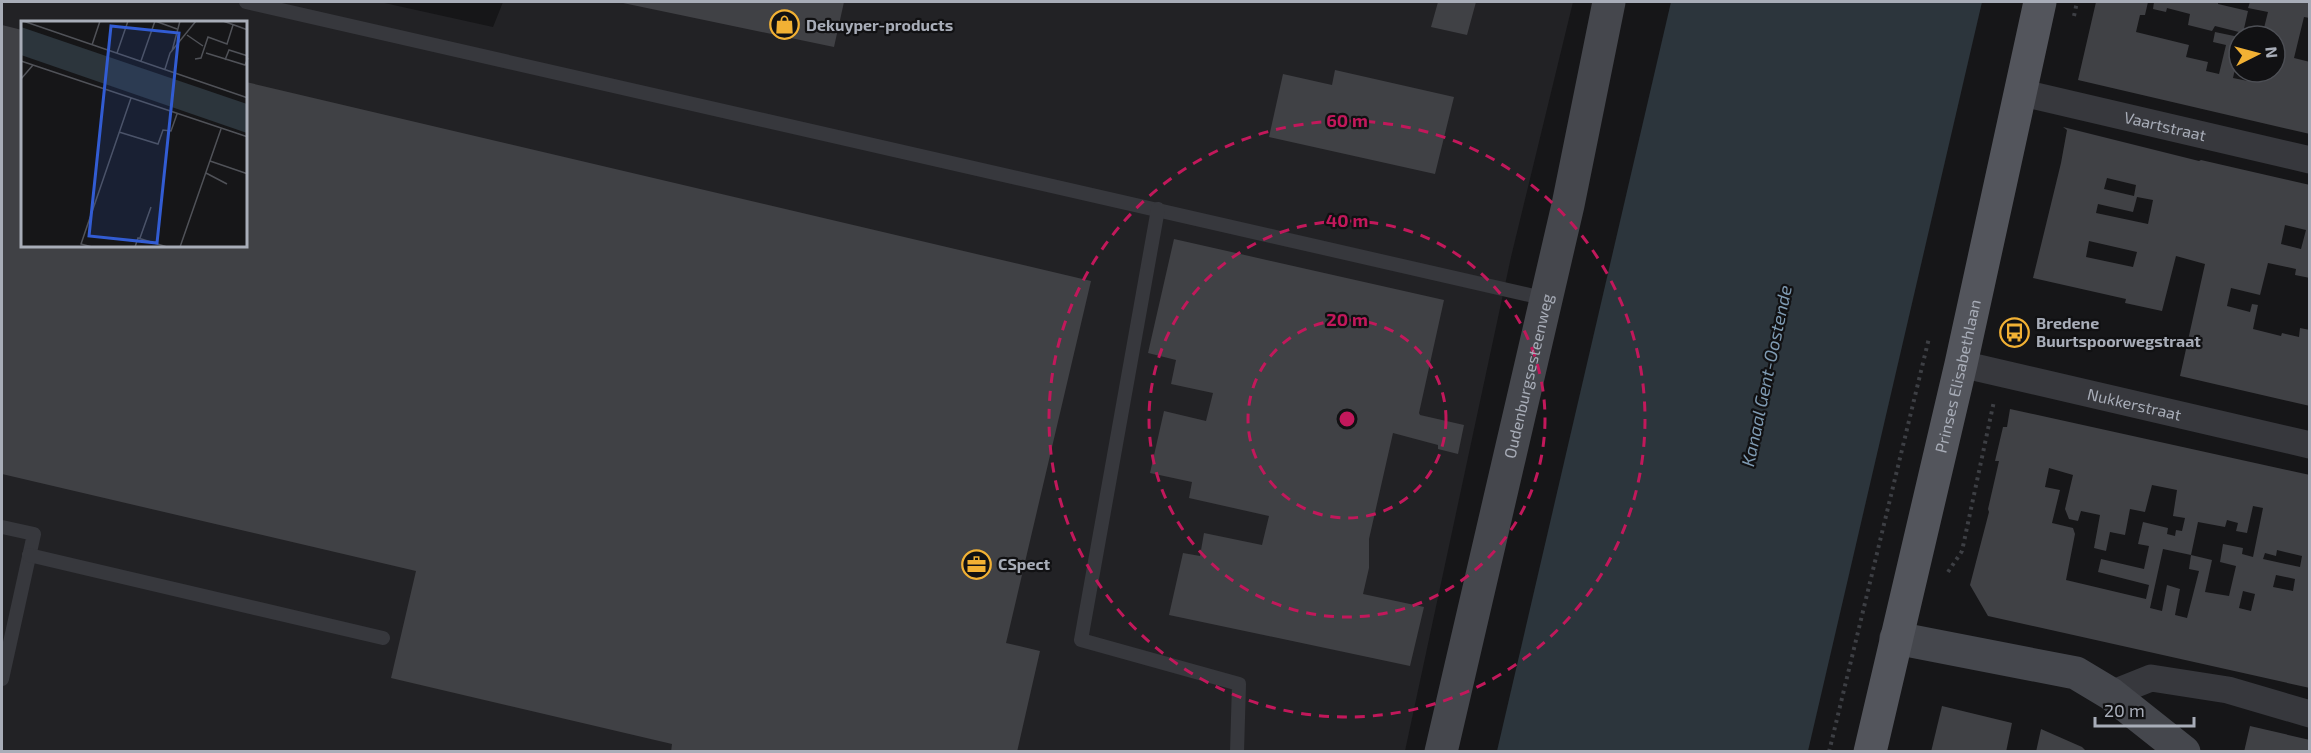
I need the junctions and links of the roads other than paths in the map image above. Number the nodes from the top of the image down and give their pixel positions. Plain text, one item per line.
1 (246, 2) edge
2 (1609, 2) edge
3 (2040, 2) edge
4 (2019, 92) junction
5 (2310, 160) edge
6 (1158, 209) junction
7 (1547, 299) junction
8 (1961, 364) junction
9 (2310, 445) edge
10 (2, 527) edge
11 (29, 555) junction
12 (383, 638) dead end
13 (1896, 638) junction
14 (2, 679) edge
15 (2111, 694) junction
16 (2310, 714) edge
17 (1237, 752) edge
18 (1441, 752) edge
19 (1870, 752) edge
20 (2184, 752) edge

1 - 6 lane
2 - 7 street, Oudenburgsesteenweg
3 - 4 main road, Prinses Elisabethlaan
4 - 5 street, Vaartstraat
4 - 8 main road, Prinses Elisabethlaan
6 - 7 lane
6 - 17 lane
7 - 18 street, Oudenburgsesteenweg
8 - 9 street, Nukkerstraat
8 - 13 main road, Prinses Elisabethlaan
10 - 11 lane
11 - 12 lane
11 - 14 lane
13 - 15 street
13 - 19 main road, Prinses Elisabethlaan
15 - 16 street
15 - 20 street

